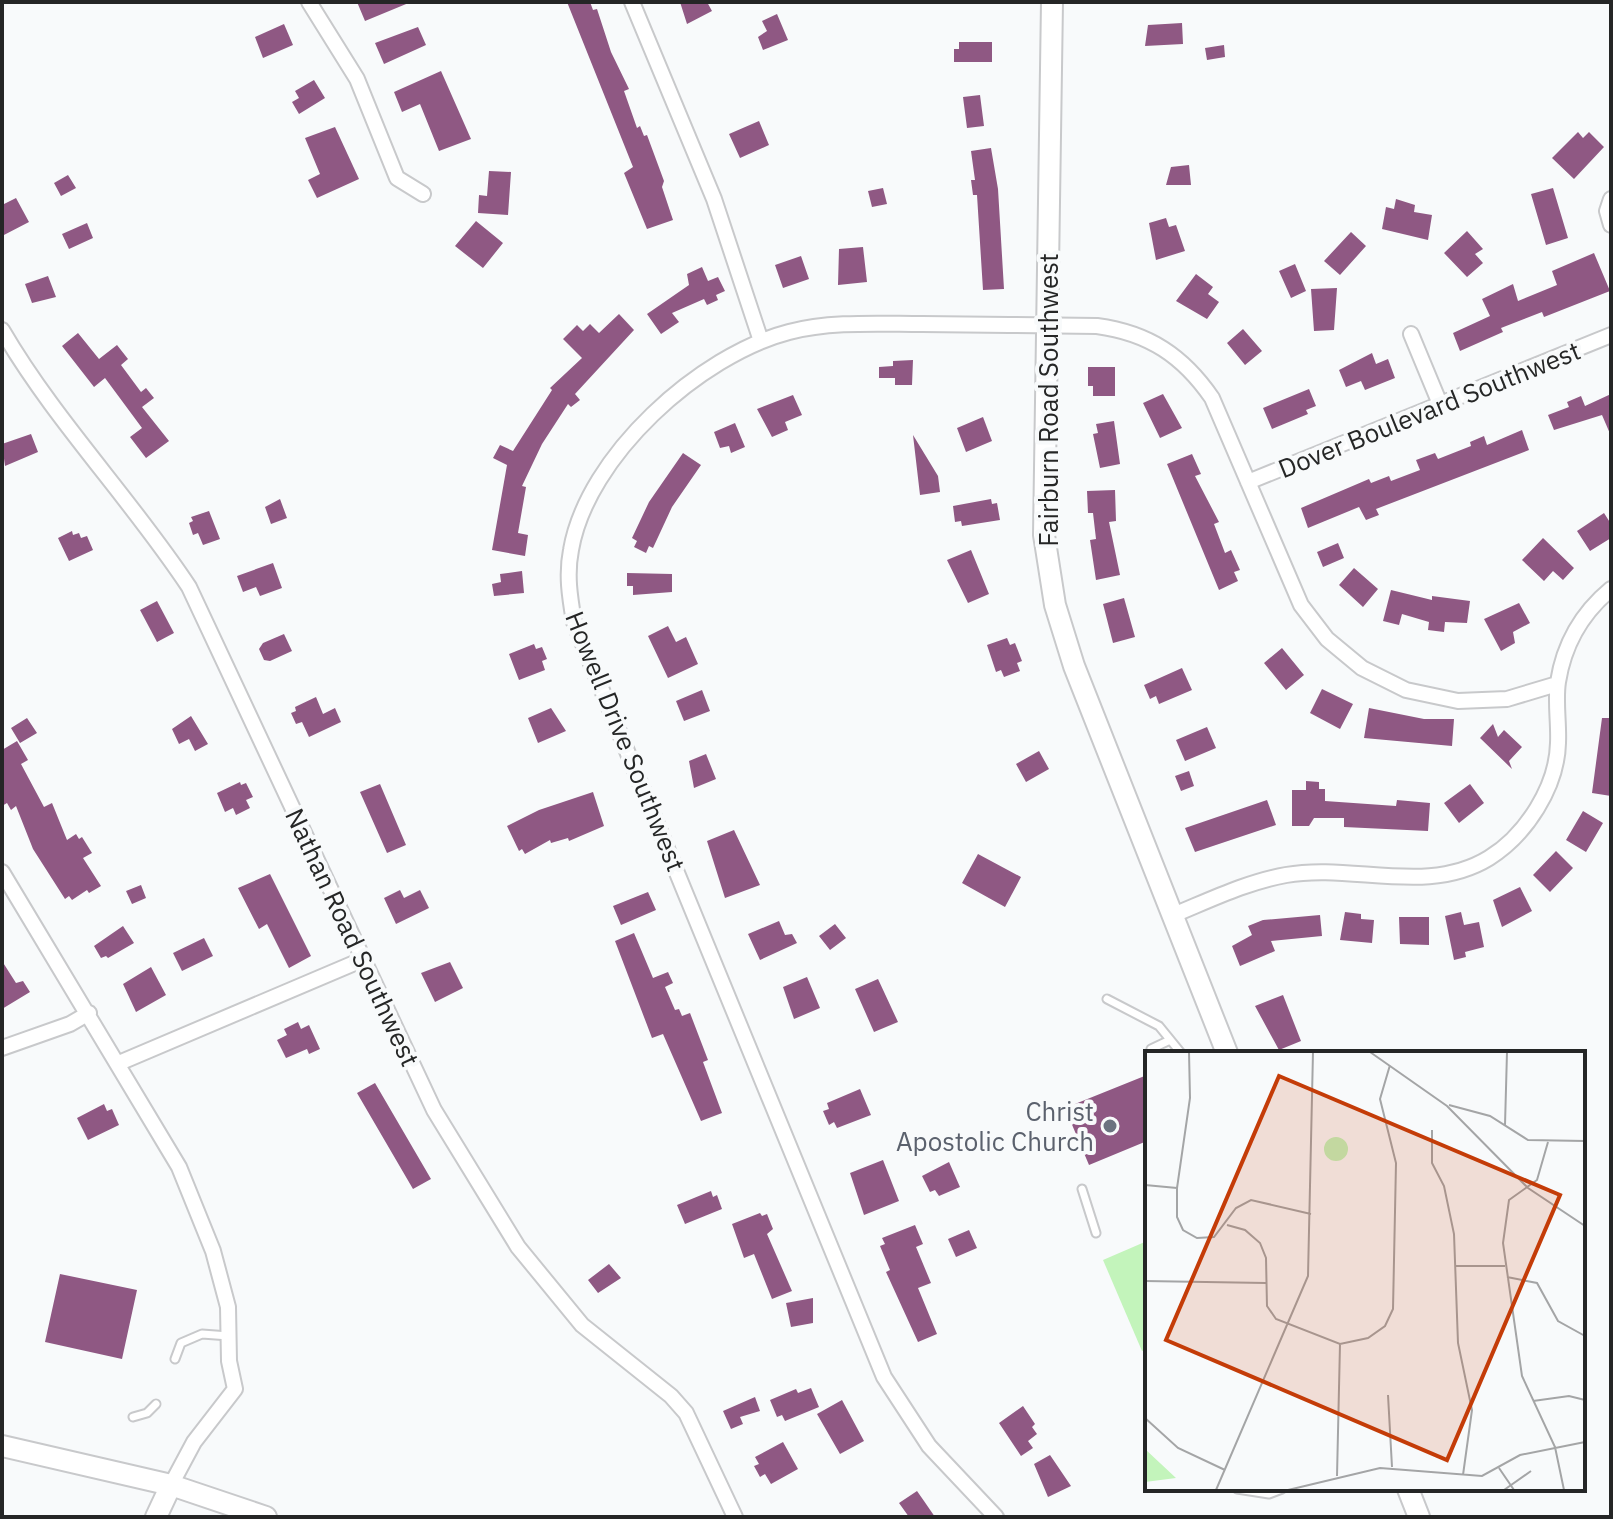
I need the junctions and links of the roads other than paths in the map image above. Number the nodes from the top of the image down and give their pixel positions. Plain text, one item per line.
1 (309, 2) edge
2 (632, 2) edge
3 (1052, 2) edge
4 (423, 194) dead end
5 (1611, 199) edge
6 (1611, 225) edge
7 (1046, 325) junction
8 (2, 330) edge
9 (1411, 334) dead end
10 (1611, 335) edge
11 (761, 341) junction
12 (1440, 404) junction
13 (1248, 482) junction
14 (1611, 589) edge
15 (1557, 684) junction
16 (2, 872) edge
17 (1171, 916) junction
18 (364, 959) junction
19 (1107, 999) dead end
20 (89, 1013) junction
21 (1170, 1040) junction
22 (2, 1048) edge
23 (1151, 1049) dead end
24 (1179, 1051) edge
25 (1226, 1051) edge
26 (119, 1063) junction
27 (1082, 1189) dead end
28 (1096, 1233) dead end
29 (231, 1336) junction
30 (175, 1359) dead end
31 (156, 1404) dead end
32 (133, 1417) dead end
33 (2, 1446) edge
34 (171, 1485) junction
35 (1250, 1491) edge
36 (1277, 1491) edge
37 (1409, 1491) edge
38 (156, 1517) edge
39 (266, 1517) edge
40 (735, 1517) edge
41 (996, 1517) edge
42 (1419, 1517) edge

1 - 4 street
2 - 11 street
3 - 7 street, Fairburn Road Southwest
5 - 6 street
7 - 11 street, Howell Drive Southwest
7 - 13 street, Howell Drive Southwest
7 - 17 street, Fairburn Road Southwest
8 - 18 street, Nathan Road Southwest
9 - 12 street
10 - 12 street, Dover Boulevard Southwest
11 - 41 street, Howell Drive Southwest
12 - 13 street, Dover Boulevard Southwest
13 - 15 street, Howell Drive Southwest
14 - 15 street
15 - 17 street
16 - 20 street
17 - 25 street, Fairburn Road Southwest
18 - 26 street
18 - 40 street, Nathan Road Southwest
19 - 21 lane
20 - 22 street
20 - 26 street
21 - 23 lane
21 - 24 lane
26 - 29 street
27 - 28 lane
29 - 30 lane
29 - 34 street
31 - 32 lane
33 - 34 street
34 - 38 street
34 - 39 street
35 - 36 lane
37 - 42 street

